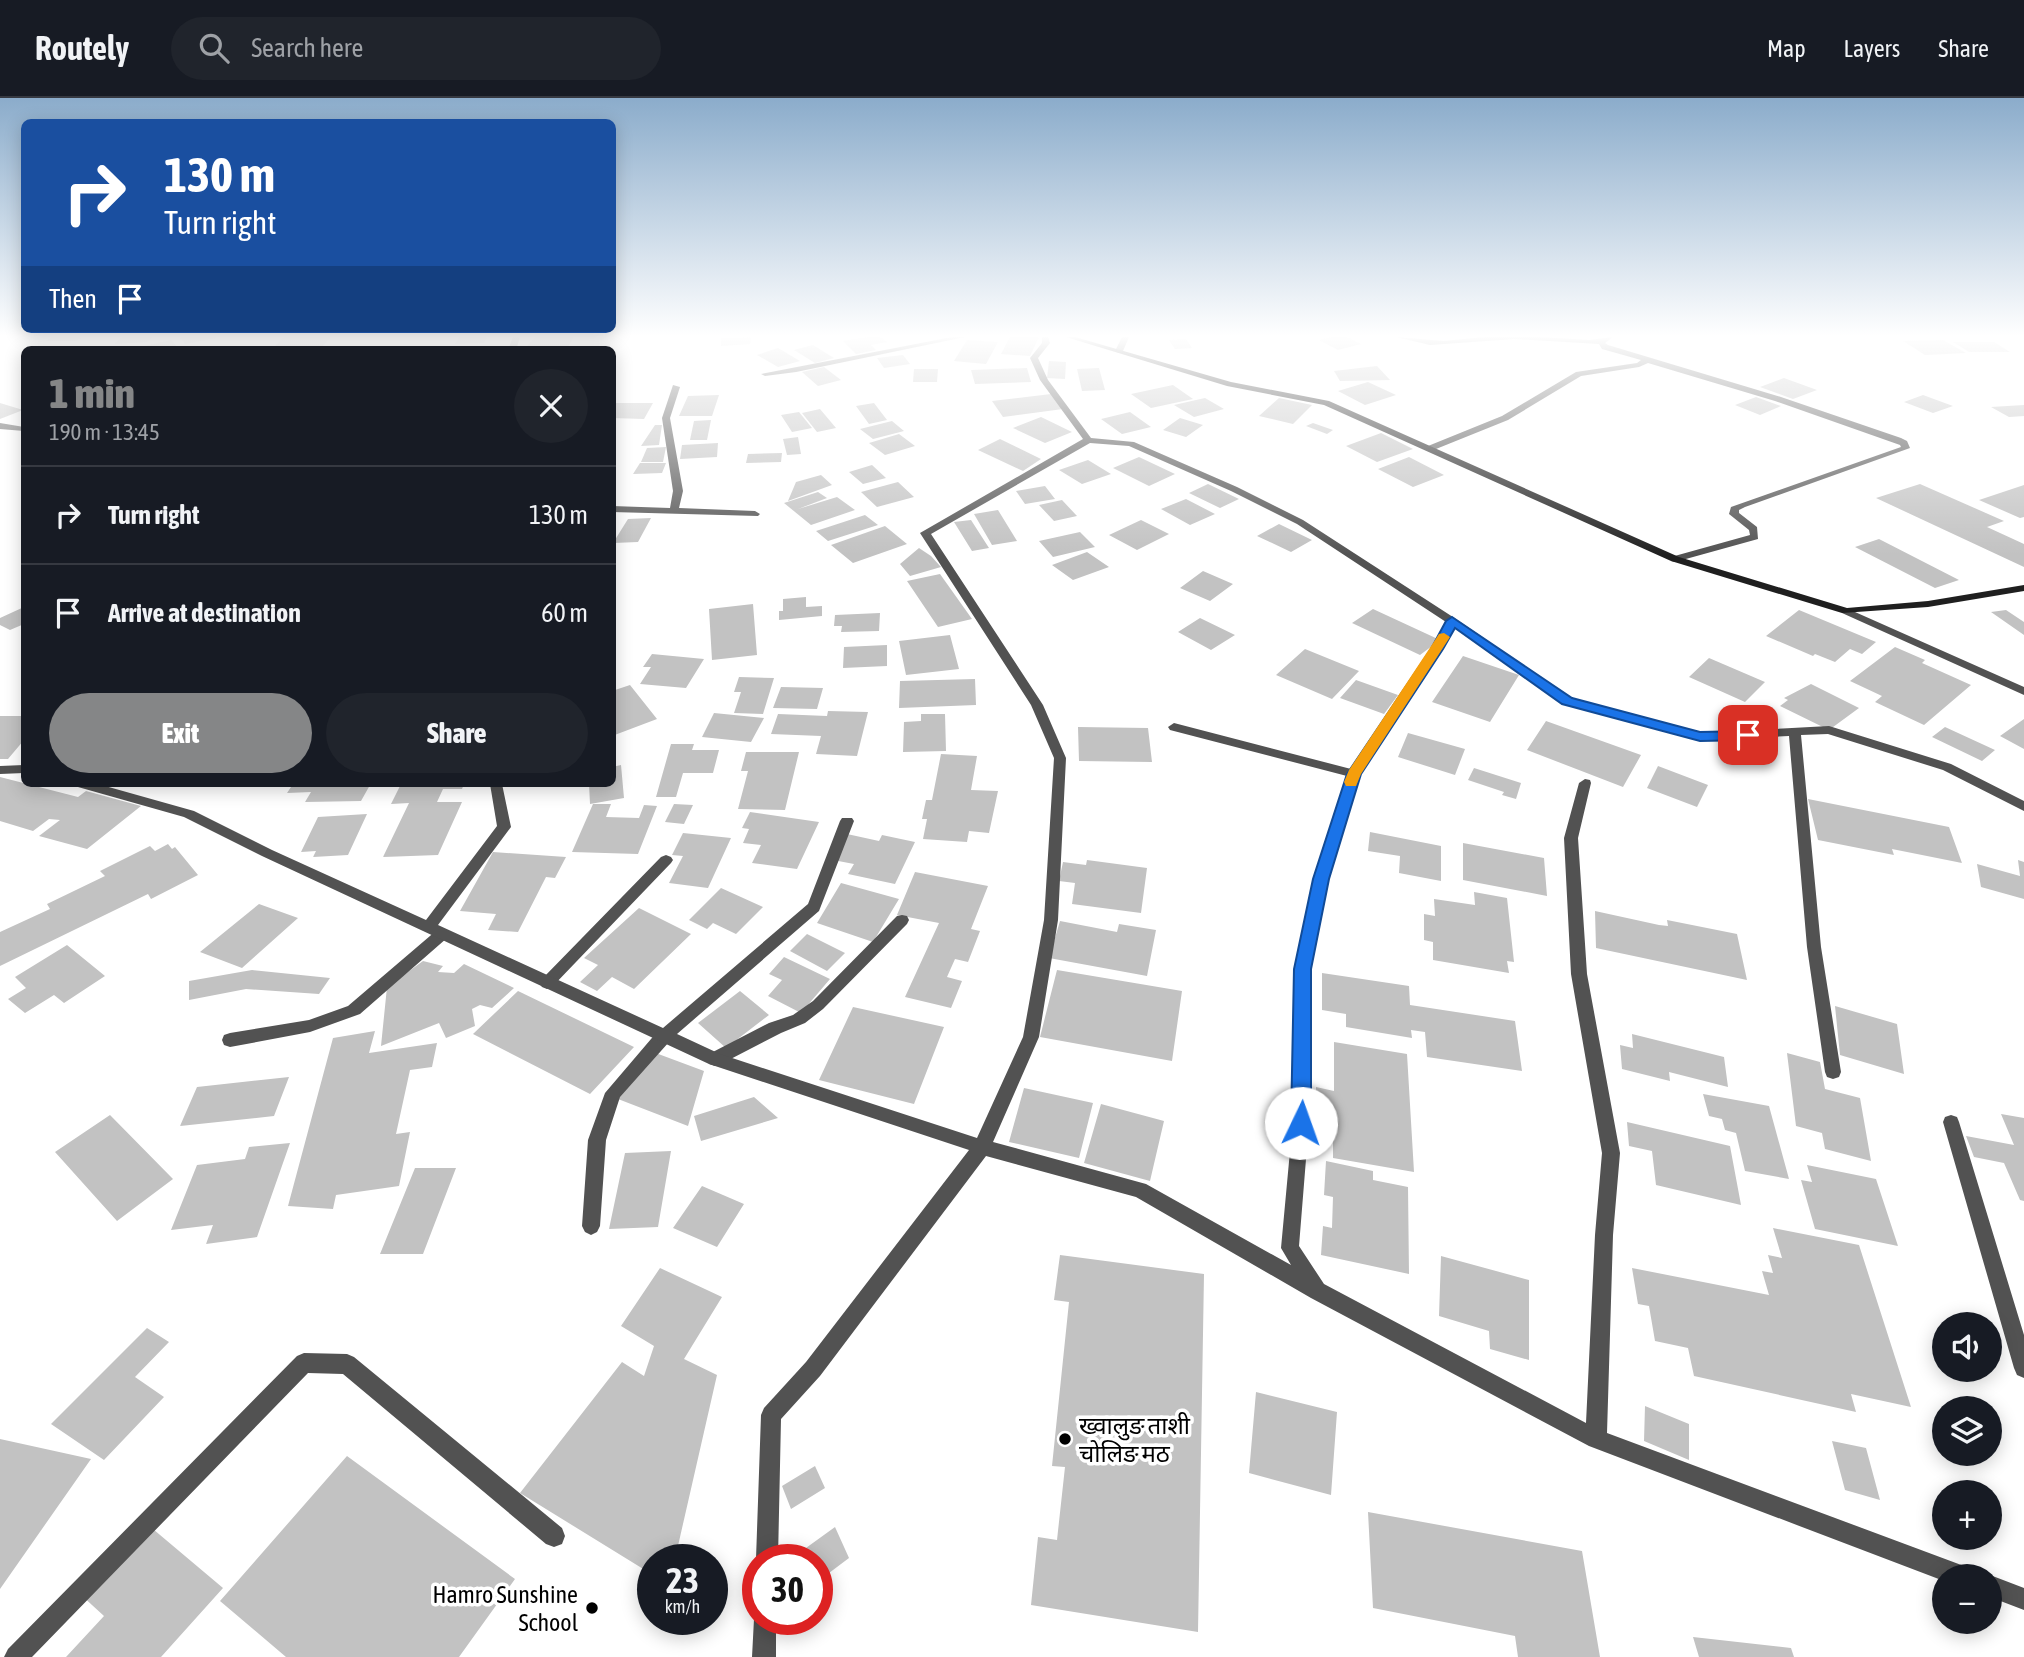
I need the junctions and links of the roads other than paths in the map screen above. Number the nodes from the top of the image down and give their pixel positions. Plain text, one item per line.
1 (669, 410) edge
2 (1066, 410) edge
3 (1342, 410) edge
4 (1519, 410) edge
5 (1809, 410) edge
6 (0, 426) edge
7 (21, 429) edge
8 (1088, 440) junction
9 (1431, 448) junction
10 (616, 509) edge
11 (674, 511) junction
12 (755, 514) dead end
13 (1675, 559) junction
14 (2024, 588) edge
15 (1846, 611) junction
16 (1452, 621) junction
17 (2024, 691) edge
18 (1174, 727) dead end
19 (1795, 734) junction
20 (21, 769) edge
21 (0, 770) edge
22 (1354, 774) junction
23 (1585, 783) dead end
24 (94, 787) edge
25 (497, 787) edge
26 (2024, 807) edge
27 (847, 821) dead end
28 (666, 860) dead end
29 (902, 920) dead end
30 (435, 931) junction
31 (547, 983) junction
32 (663, 1037) junction
33 (230, 1040) dead end
34 (715, 1059) junction
35 (1833, 1072) dead end
36 (1951, 1122) dead end
37 (982, 1147) junction
38 (591, 1226) dead end
39 (1318, 1291) junction
40 (2024, 1368) edge
41 (1596, 1440) junction
42 (554, 1536) dead end
43 (767, 1544) edge
44 (1932, 1565) edge
45 (2002, 1591) edge
46 (2024, 1599) edge
47 (765, 1635) edge
48 (16, 1657) edge
49 (764, 1657) edge

1 - 11 street
2 - 8 street
3 - 9 main road
4 - 9 street
5 - 13 street
6 - 7 street
8 - 16 street
8 - 37 street
9 - 13 main road
10 - 11 street
11 - 12 street
13 - 15 main road
14 - 15 main road
15 - 17 street
16 - 19 street
16 - 22 street
18 - 22 street
19 - 26 street
19 - 35 street
20 - 21 street
22 - 39 street
23 - 41 street
24 - 30 street
25 - 30 street
27 - 32 street
28 - 31 street
29 - 34 street
30 - 31 street
30 - 33 street
31 - 32 street
32 - 34 street
32 - 38 street
34 - 37 street
36 - 40 street
37 - 39 street
37 - 43 street
39 - 41 street
41 - 44 street
42 - 48 street
45 - 46 street
47 - 49 street

